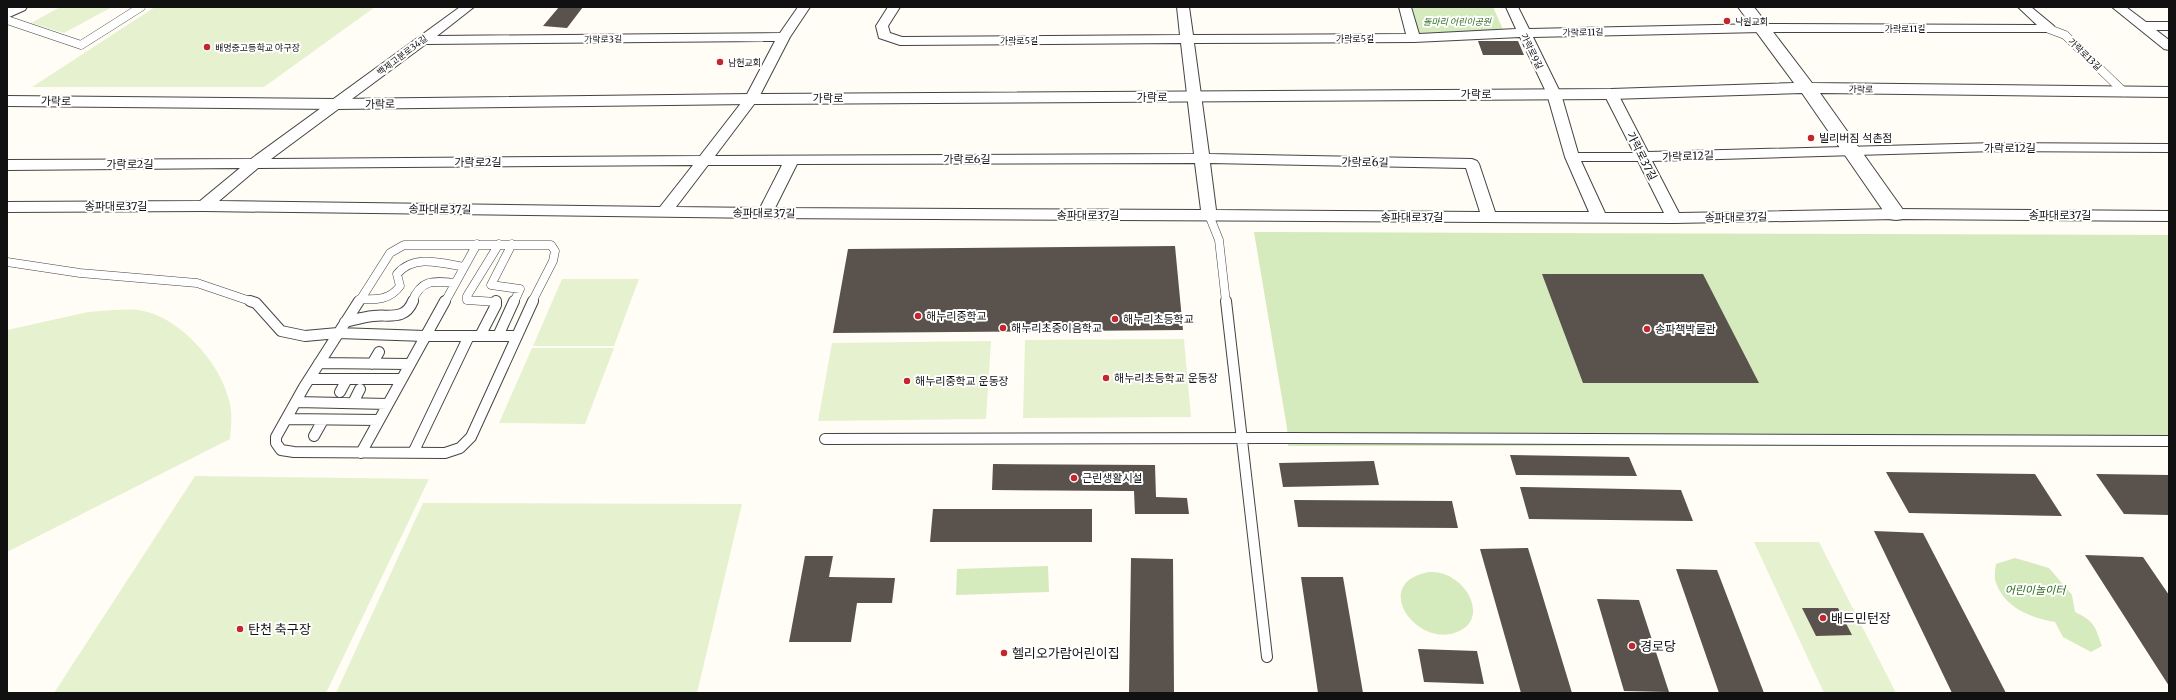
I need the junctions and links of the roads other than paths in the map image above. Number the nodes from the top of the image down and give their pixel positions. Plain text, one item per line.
1 (18, 7) edge
2 (141, 7) edge
3 (468, 7) edge
4 (804, 7) edge
5 (894, 7) edge
6 (1183, 7) edge
7 (1405, 7) edge
8 (1512, 7) edge
9 (1746, 7) edge
10 (2024, 7) edge
11 (2118, 7) edge
12 (7, 13) edge
13 (7, 20) edge
14 (2143, 26) junction
15 (2169, 26) edge
16 (1762, 28) junction
17 (2049, 28) junction
18 (1523, 33) junction
19 (784, 37) junction
20 (1414, 38) junction
21 (1187, 39) junction
22 (421, 40) junction
23 (2169, 46) edge
24 (1807, 88) junction
25 (2124, 92) junction
26 (2169, 92) edge
27 (1554, 94) junction
28 (1611, 94) junction
29 (1194, 96) junction
30 (751, 99) junction
31 (8, 102) edge
32 (336, 104) junction
33 (2169, 148) edge
34 (1852, 150) junction
35 (1643, 157) junction
36 (1202, 158) junction
37 (1572, 158) junction
38 (703, 160) junction
39 (792, 160) junction
40 (254, 164) junction
41 (7, 165) edge
42 (204, 206) junction
43 (7, 207) edge
44 (665, 212) junction
45 (765, 213) junction
46 (1896, 214) junction
47 (1209, 216) junction
48 (2169, 216) edge
49 (1489, 217) junction
50 (1599, 217) junction
51 (1674, 218) junction
52 (477, 244) junction
53 (499, 244) junction
54 (512, 244) junction
55 (7, 262) edge
56 (464, 267) junction
57 (455, 283) junction
58 (360, 299) junction
59 (345, 322) junction
60 (338, 333) junction
61 (425, 336) junction
62 (469, 336) junction
63 (480, 336) junction
64 (498, 336) junction
65 (516, 336) junction
66 (379, 352) dead end
67 (319, 363) junction
68 (372, 364) junction
69 (409, 364) junction
70 (309, 379) junction
71 (346, 379) junction
72 (402, 379) junction
73 (360, 389) dead end
74 (340, 392) dead end
75 (296, 402) junction
76 (353, 403) junction
77 (388, 404) junction
78 (286, 419) junction
79 (324, 420) junction
80 (379, 420) junction
81 (314, 436) dead end
82 (1242, 438) junction
83 (825, 439) dead end
84 (2169, 441) edge
85 (361, 453) junction
86 (413, 453) junction
87 (1266, 658) dead end

1 - 12 street
2 - 13 lane
3 - 22 street, 백제고분로34길
4 - 19 street
5 - 21 street, 가락로5길
6 - 21 street
7 - 20 street
8 - 18 street, 가락로9길
9 - 16 street
10 - 17 street, 가락로13길
11 - 14 street
14 - 15 street
14 - 23 street
16 - 17 street, 가락로11길
16 - 18 street, 가락로11길
16 - 24 street
17 - 25 lane, 가락로13길
18 - 20 street, 가락로5길
18 - 27 street, 가락로9길
19 - 22 street, 가락로3길
19 - 30 street
20 - 21 street, 가락로5길
21 - 29 street
22 - 32 street, 백제고분로34길
24 - 25 street, 가락로
24 - 28 street, 가락로
24 - 34 street
25 - 26 street, 가락로
27 - 28 street, 가락로
27 - 29 street, 가락로
27 - 37 street
28 - 35 street, 가락로37길
29 - 30 street, 가락로
29 - 36 street
30 - 32 street, 가락로
30 - 38 street
31 - 32 street, 가락로
32 - 40 street
33 - 34 street, 가락로12길
34 - 35 street, 가락로12길
34 - 46 street
35 - 37 street, 가락로12길
35 - 51 street, 가락로37길
36 - 39 street, 가락로6길
36 - 47 street
36 - 49 street, 가락로6길
37 - 50 street
38 - 39 street, 가락로6길
38 - 40 street, 가락로2길
38 - 44 street
39 - 45 street
40 - 41 street, 가락로2길
40 - 42 street
42 - 43 street, 송파대로37길
42 - 44 street, 송파대로37길
44 - 45 street, 송파대로37길
45 - 47 street, 송파대로37길
46 - 48 street, 송파대로37길
46 - 51 street, 송파대로37길
47 - 49 street, 송파대로37길
47 - 82 lane
49 - 50 street, 송파대로37길
50 - 51 street, 송파대로37길
52 - 53 lane
52 - 56 lane
52 - 58 lane
53 - 54 lane
53 - 63 lane
54 - 64 lane
54 - 65 lane
55 - 60 lane
56 - 57 lane
56 - 58 lane
57 - 59 lane
57 - 61 lane
58 - 59 lane
59 - 60 lane
60 - 61 lane
60 - 67 lane
61 - 62 lane
61 - 69 lane
62 - 63 lane
62 - 86 lane
63 - 64 lane
64 - 65 lane
65 - 86 lane
66 - 68 lane
67 - 68 lane
67 - 70 lane
68 - 69 lane
69 - 72 lane
70 - 71 lane
70 - 75 lane
71 - 72 lane
71 - 74 lane
72 - 77 lane
73 - 76 lane
75 - 76 lane
75 - 78 lane
76 - 77 lane
77 - 80 lane
78 - 79 lane
78 - 85 lane
79 - 80 lane
79 - 81 lane
80 - 85 lane
82 - 83 lane
82 - 84 lane
82 - 87 lane
85 - 86 lane

